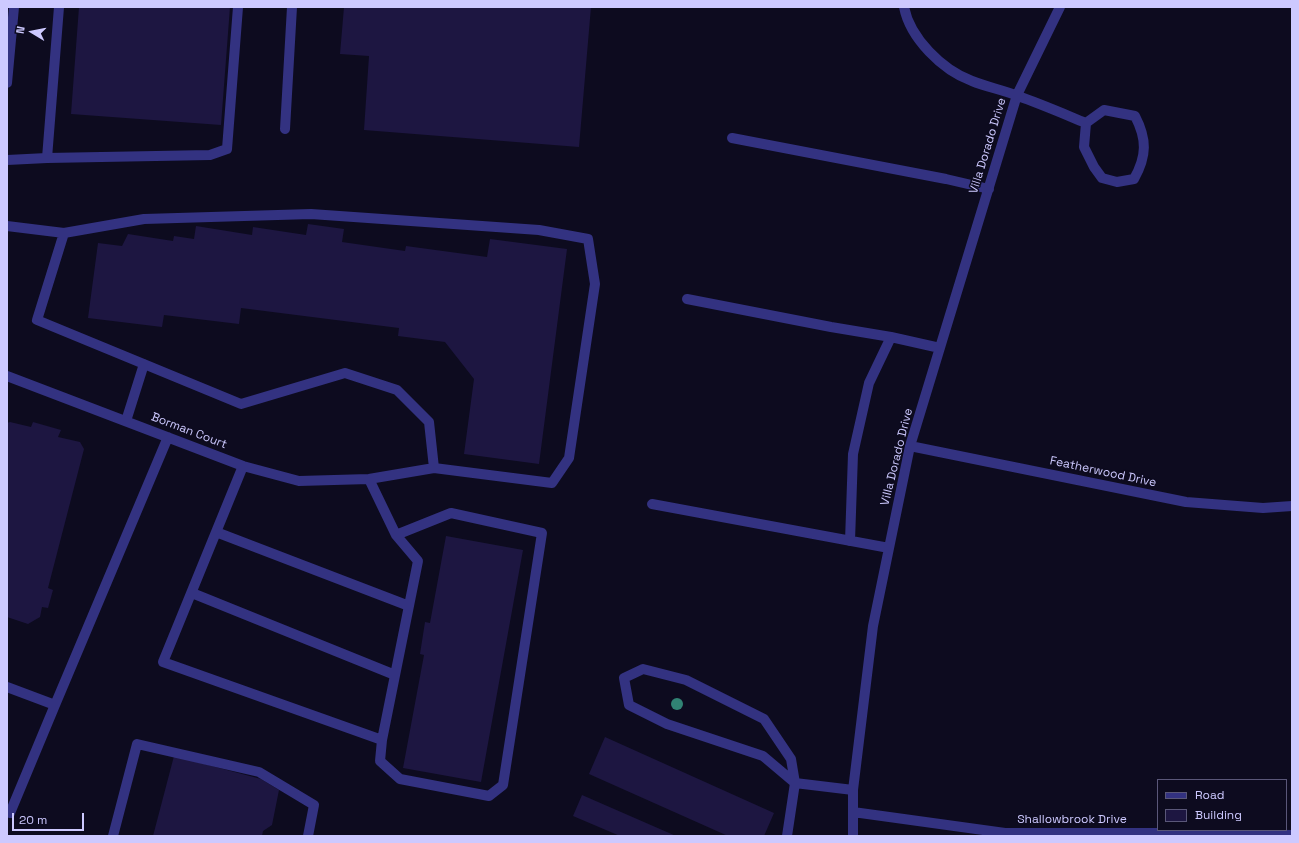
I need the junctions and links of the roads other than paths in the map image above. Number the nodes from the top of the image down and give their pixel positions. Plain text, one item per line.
1 (14, 7) edge
2 (60, 7) edge
3 (238, 7) edge
4 (292, 7) edge
5 (904, 7) edge
6 (1060, 7) edge
7 (7, 83) edge
8 (1017, 95) junction
9 (1086, 123) junction
10 (285, 129) dead end
11 (732, 138) dead end
12 (47, 158) junction
13 (7, 160) edge
14 (989, 189) junction
15 (7, 226) edge
16 (64, 233) junction
17 (687, 299) dead end
18 (891, 337) junction
19 (940, 348) junction
20 (144, 364) junction
21 (7, 376) edge
22 (126, 421) junction
23 (168, 437) junction
24 (910, 446) junction
25 (243, 466) junction
26 (434, 468) junction
27 (369, 478) junction
28 (652, 504) dead end
29 (1292, 506) edge
30 (216, 532) junction
31 (396, 535) junction
32 (850, 541) junction
33 (889, 548) junction
34 (192, 593) junction
35 (410, 606) junction
36 (395, 675) junction
37 (7, 687) edge
38 (55, 705) junction
39 (382, 740) junction
40 (795, 782) junction
41 (853, 790) junction
42 (7, 812) edge
43 (853, 812) junction
44 (1292, 835) edge
45 (113, 836) edge
46 (308, 836) edge
47 (787, 836) edge
48 (853, 836) edge

1 - 7 street
2 - 12 street
3 - 12 street
4 - 10 street
5 - 8 street
6 - 8 street, Villa Dorado Drive
8 - 9 street, Villa Dorado Drive
8 - 14 street, Villa Dorado Drive
9 - 9 street
11 - 14 street
12 - 13 street
14 - 19 street, Villa Dorado Drive
15 - 16 street
16 - 20 street
16 - 26 street, Borman Court
17 - 18 street
18 - 19 street
18 - 32 street
19 - 24 street, Villa Dorado Drive
20 - 22 street
20 - 26 street
21 - 22 street, Borman Court
22 - 23 street, Borman Court
23 - 25 street, Borman Court
23 - 38 street
24 - 29 street, Featherwood Drive
24 - 33 street, Villa Dorado Drive
25 - 27 street, Borman Court
25 - 30 street
26 - 27 street, Borman Court
27 - 31 street
28 - 32 street
30 - 34 street
30 - 35 street
31 - 35 street
31 - 39 street
32 - 33 street
33 - 41 street, Villa Dorado Drive
34 - 36 street
34 - 39 street
35 - 36 street
36 - 39 street
37 - 38 street
38 - 42 street
40 - 40 street
40 - 41 street
40 - 47 street
41 - 43 street, Villa Dorado Drive
43 - 44 street, Shallowbrook Drive
43 - 48 street, Villa Dorado Drive
45 - 46 street

